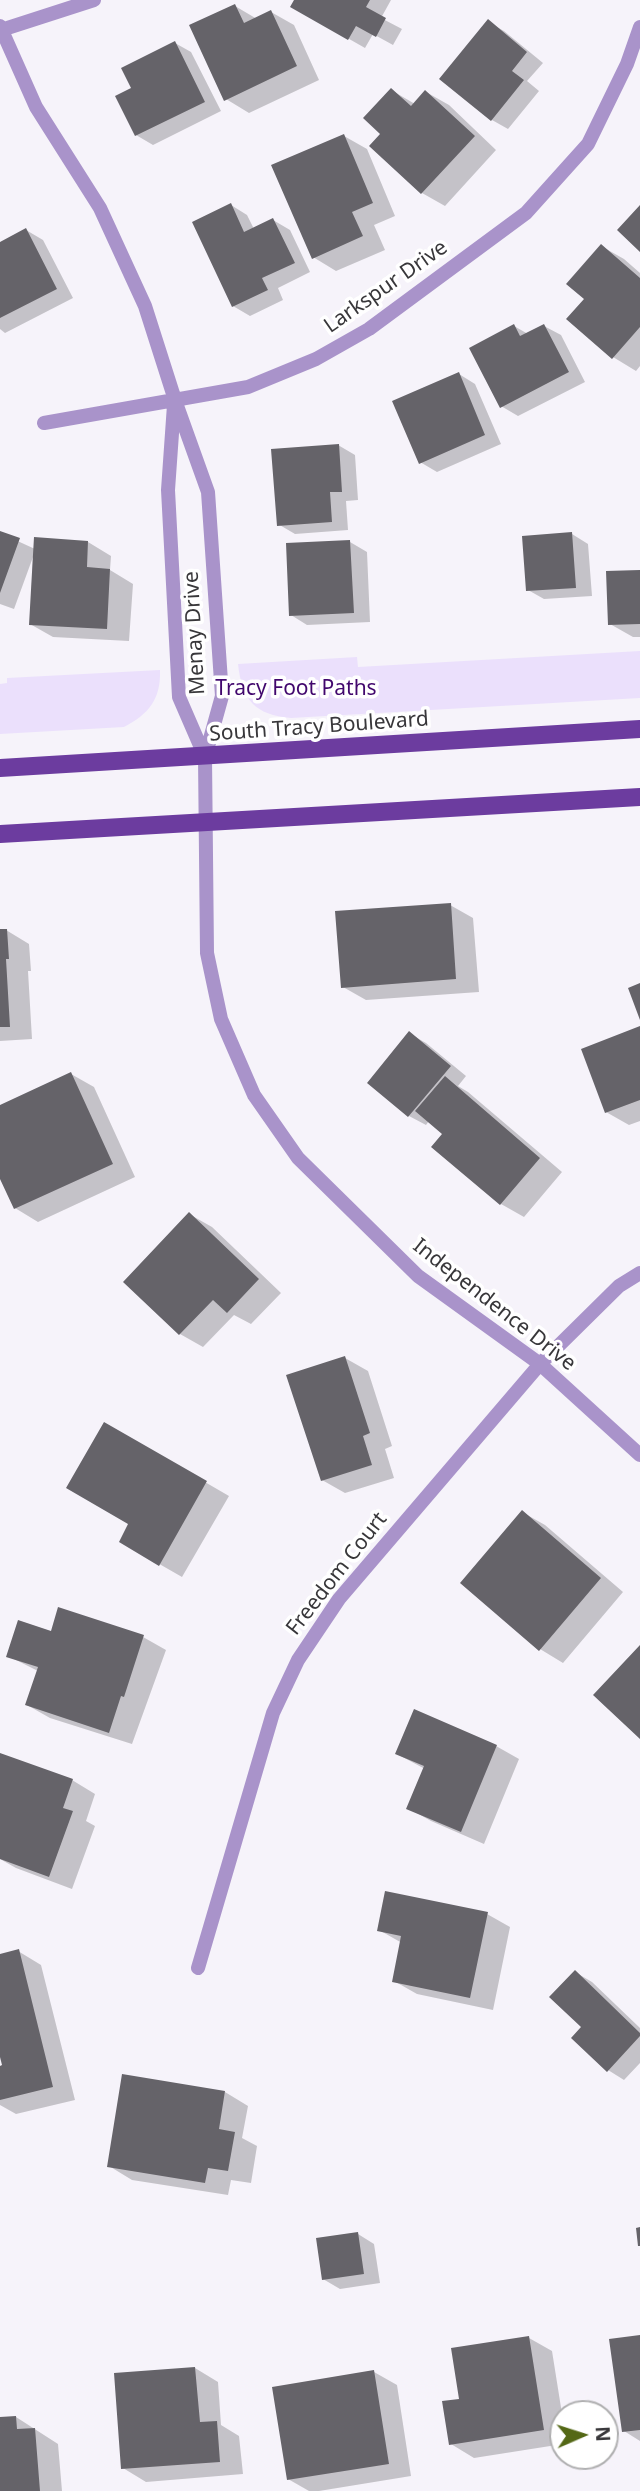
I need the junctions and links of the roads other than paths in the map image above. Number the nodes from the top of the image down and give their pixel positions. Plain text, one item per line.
1 (94, 0) edge
2 (640, 27) edge
3 (0, 28) edge
4 (174, 400) junction
5 (44, 423) dead end
6 (640, 729) edge
7 (205, 757) junction
8 (0, 768) edge
9 (640, 797) edge
10 (204, 822) junction
11 (0, 834) edge
12 (640, 1273) edge
13 (540, 1364) junction
14 (640, 1455) edge
15 (198, 1968) dead end

1 - 3 street
2 - 4 street, Larkspur Drive
3 - 4 street, Menay Drive
4 - 5 street, Larkspur Drive
4 - 7 street, Menay Drive
4 - 7 street, Menay Drive
6 - 7 main road, South Tracy Boulevard
7 - 8 main road, South Tracy Boulevard
7 - 10 street, Independence Drive
9 - 10 main road
10 - 11 main road
10 - 13 street, Independence Drive
12 - 13 street, Freedom Court
13 - 14 street, Independence Drive
13 - 15 street, Freedom Court

